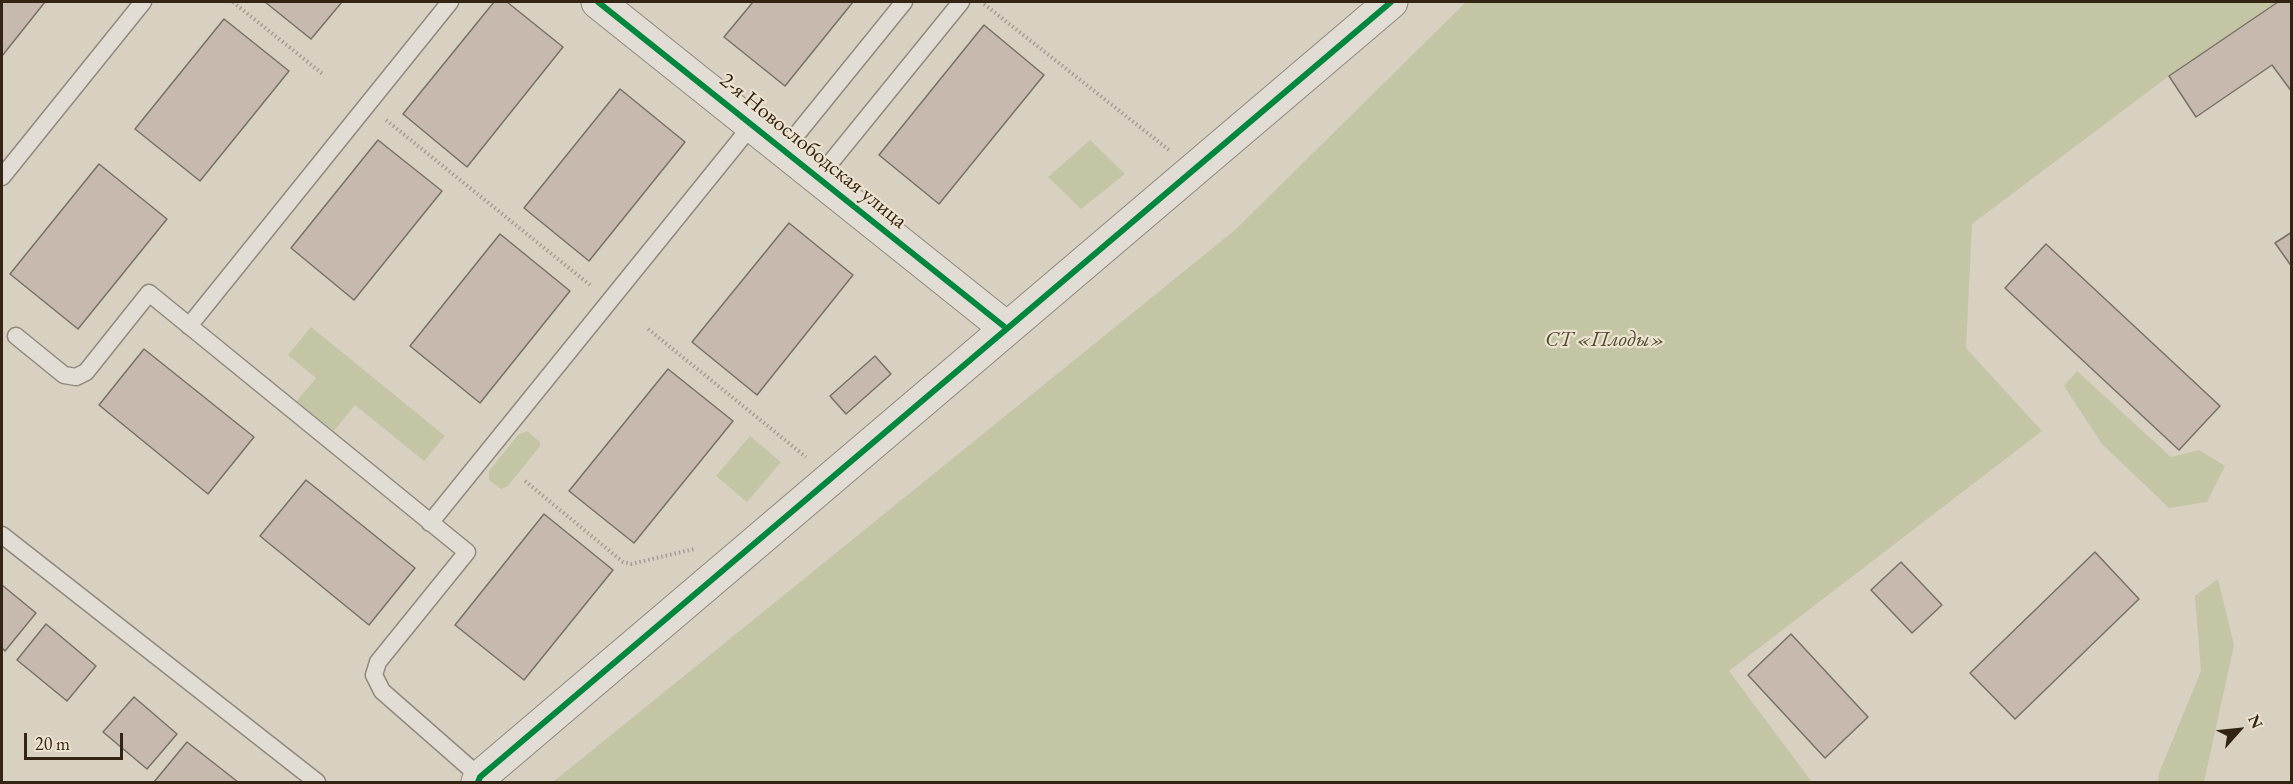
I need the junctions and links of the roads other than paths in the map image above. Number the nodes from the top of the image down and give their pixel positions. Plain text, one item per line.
1 (143, 2) edge
2 (450, 2) edge
3 (598, 2) edge
4 (903, 2) edge
5 (961, 2) edge
6 (1391, 2) edge
7 (752, 125) junction
8 (784, 150) junction
9 (2, 177) edge
10 (818, 178) junction
11 (189, 326) junction
12 (1006, 328) junction
13 (16, 336) dead end
14 (430, 523) junction
15 (2, 535) edge
16 (479, 780) edge
17 (317, 783) edge

1 - 9 lane
2 - 11 lane
3 - 7 street, 2-я Новослободская улица
4 - 8 lane
5 - 10 lane
6 - 12 street
7 - 8 street, 2-я Новослободская улица
7 - 14 lane
8 - 10 street, 2-я Новослободская улица
10 - 12 street, 2-я Новослободская улица
11 - 13 lane
11 - 14 lane
12 - 16 street
14 - 16 lane
15 - 17 lane

